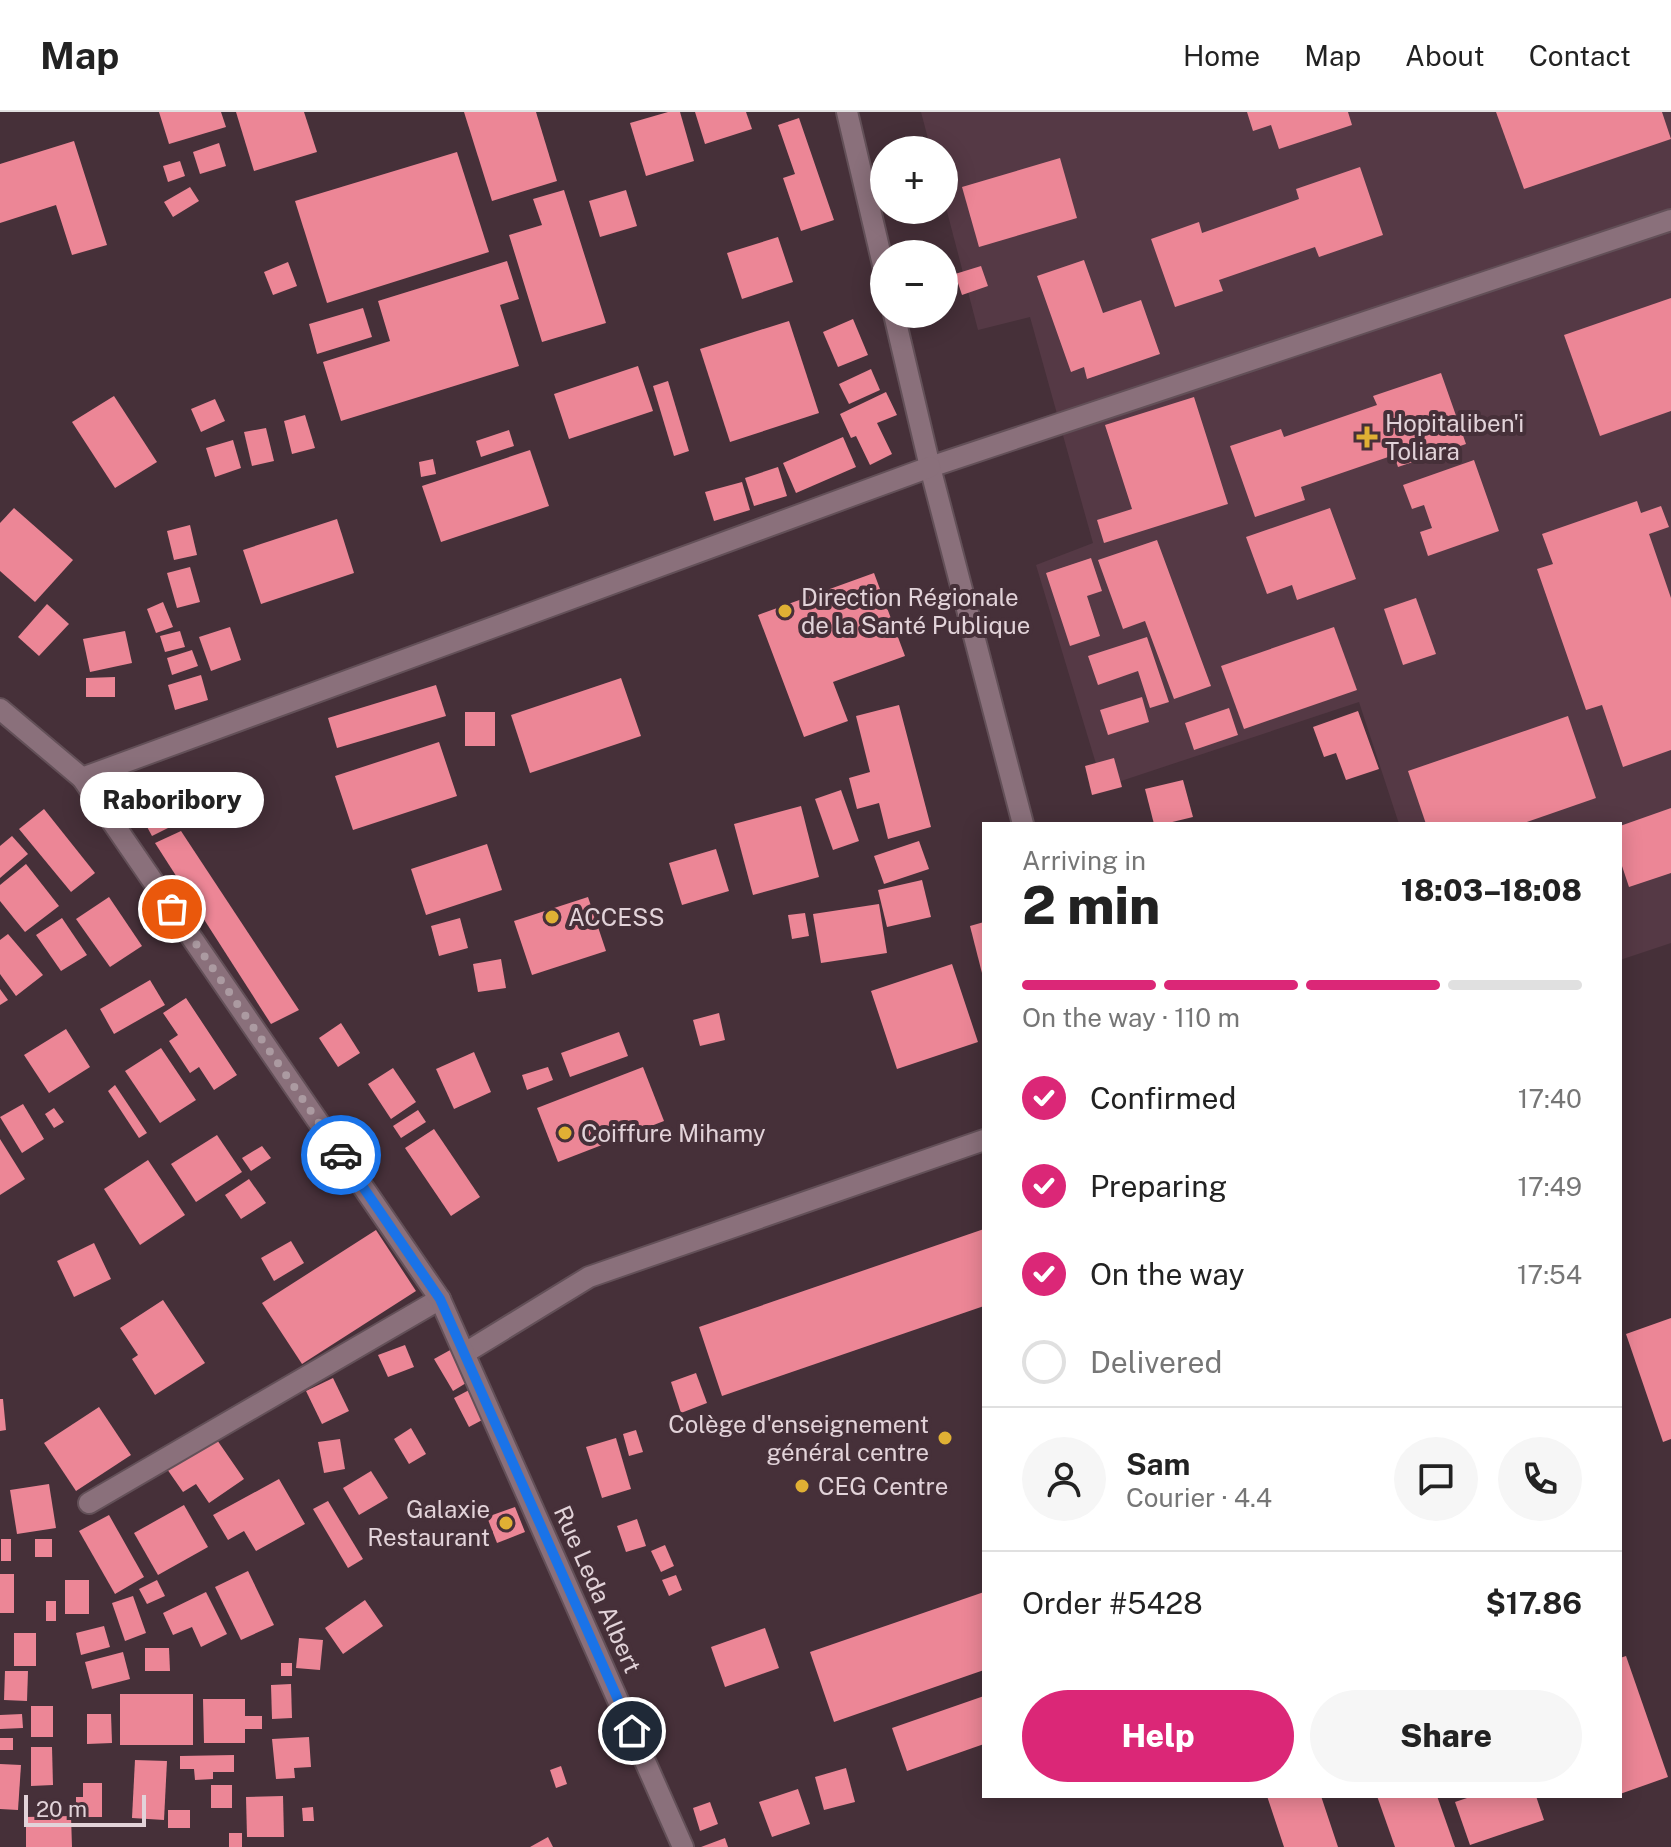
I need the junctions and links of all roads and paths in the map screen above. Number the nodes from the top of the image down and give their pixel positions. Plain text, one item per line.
1 (847, 112) edge
2 (1671, 220) edge
3 (877, 240) edge
4 (897, 328) edge
5 (930, 467) junction
6 (0, 709) edge
7 (82, 778) junction
8 (1022, 822) edge
9 (982, 1141) edge
10 (440, 1299) junction
11 (465, 1353) junction
12 (89, 1503) dead end
13 (683, 1847) edge

1 - 3 street
2 - 5 street
4 - 5 street
5 - 7 street
5 - 8 street
6 - 7 street, Rue Leda Albert
7 - 10 street, Rue Leda Albert
9 - 11 street
10 - 11 street, Rue Leda Albert
10 - 12 street
11 - 13 street, Rue Leda Albert

